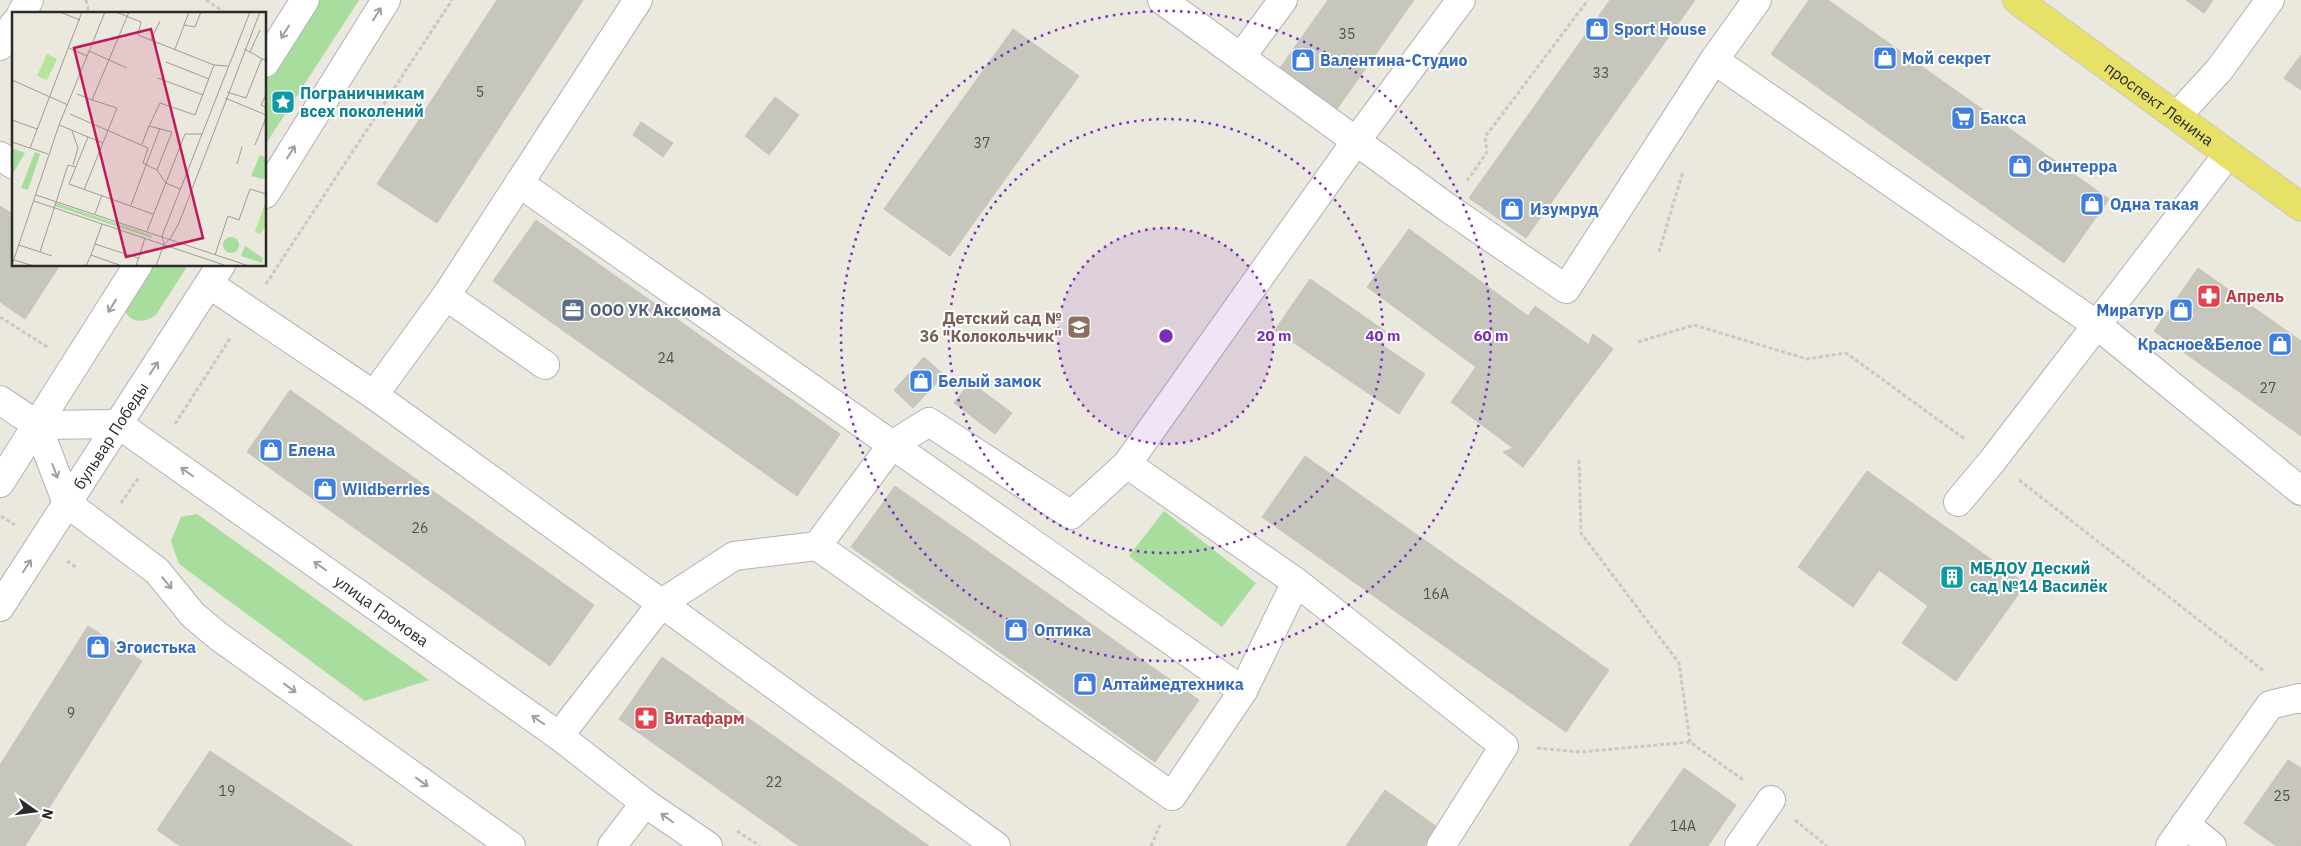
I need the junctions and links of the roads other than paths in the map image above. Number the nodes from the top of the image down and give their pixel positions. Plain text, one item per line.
1 (29, 0) edge
2 (305, 0) edge
3 (386, 0) edge
4 (638, 0) edge
5 (1162, 0) edge
6 (1282, 0) edge
7 (1461, 0) edge
8 (1757, 0) edge
9 (2017, 0) edge
10 (2270, 0) edge
11 (21, 12) edge
12 (12, 27) edge
13 (0, 46) edge
14 (1241, 57) junction
15 (1714, 60) junction
16 (266, 61) edge
17 (2177, 116) junction
18 (1356, 141) junction
19 (2228, 154) junction
20 (0, 156) edge
21 (12, 164) edge
22 (519, 183) junction
23 (266, 192) edge
24 (2301, 207) edge
25 (137, 266) edge
26 (215, 274) edge
27 (446, 296) junction
28 (2097, 325) junction
29 (545, 365) dead end
30 (374, 395) junction
31 (0, 400) edge
32 (118, 424) junction
33 (37, 425) junction
34 (892, 445) junction
35 (1127, 464) junction
36 (0, 483) edge
37 (2301, 491) edge
38 (1958, 502) dead end
39 (67, 503) junction
40 (817, 546) junction
41 (1296, 582) junction
42 (662, 603) junction
43 (0, 607) edge
44 (1242, 691) junction
45 (2301, 699) edge
46 (559, 736) junction
47 (1771, 800) road end
48 (645, 803) junction
49 (2185, 824) junction
50 (511, 846) edge
51 (612, 846) edge
52 (708, 846) edge
53 (996, 846) edge
54 (1441, 846) edge
55 (1739, 846) edge
56 (2170, 846) edge
57 (2212, 846) edge

1 - 11 street
2 -> 16 street
23 -> 3 street
4 - 22 street
5 - 14 street
6 - 14 street
7 - 18 street
8 - 15 street
9 - 17 main road, проспект Ленина
10 - 17 street
12 - 13 street
14 - 18 street
15 - 18 street
15 - 28 street
17 - 19 main road, проспект Ленина
18 - 35 street
19 - 24 main road, проспект Ленина
19 - 28 street
20 - 21 street
22 - 27 street
22 - 34 street
25 -> 33 street
26 - 30 street
32 -> 26 street, бульвар Победы
27 - 29 street
27 - 30 street
28 - 37 street
28 - 38 street
30 - 42 street
31 - 33 street
32 - 33 street
32 - 39 street, бульвар Победы
46 -> 32 street, улица Громова
33 - 36 street
33 -> 39 street
34 - 35 street
34 - 40 street
34 - 44 street
35 - 41 street
43 -> 39 street, бульвар Победы
39 -> 50 street
40 - 42 street
40 - 44 street
41 - 44 street
41 - 54 street
42 - 46 street
42 - 53 street
45 - 49 street
46 - 48 street, улица Громова
47 - 55 street
48 - 51 street
52 -> 48 street, улица Громова
49 - 56 street
49 - 57 street

